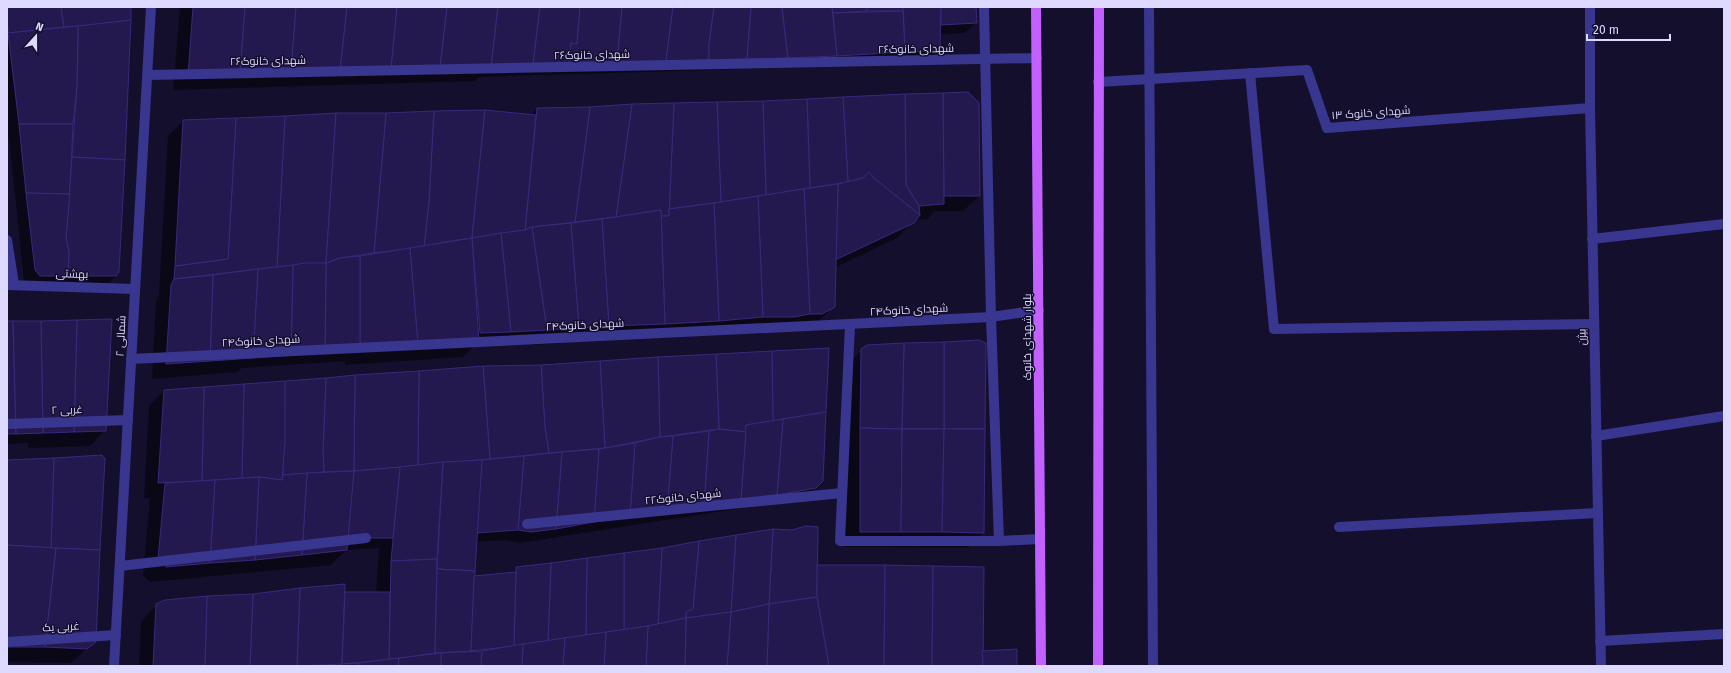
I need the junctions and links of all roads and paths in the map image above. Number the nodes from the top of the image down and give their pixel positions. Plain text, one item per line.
1 (151, 7) edge
2 (984, 7) edge
3 (1036, 7) edge
4 (1099, 7) edge
5 (1149, 7) edge
6 (1590, 7) edge
7 (1037, 58) junction
8 (986, 60) junction
9 (1250, 73) junction
10 (148, 75) junction
11 (1150, 79) junction
12 (1098, 82) junction
13 (1590, 108) junction
14 (1724, 224) edge
15 (7, 240) edge
16 (1592, 240) junction
17 (11, 284) edge
18 (136, 289) junction
19 (1039, 310) junction
20 (991, 317) junction
21 (1594, 324) junction
22 (850, 325) junction
23 (131, 359) junction
24 (1724, 416) edge
25 (128, 420) junction
26 (7, 424) edge
27 (1596, 436) junction
28 (842, 493) junction
29 (1597, 513) junction
30 (527, 524) dead end
31 (1339, 527) dead end
32 (366, 538) dead end
33 (1039, 539) junction
34 (998, 541) junction
35 (120, 566) junction
36 (1724, 634) edge
37 (116, 636) junction
38 (1600, 641) junction
39 (7, 642) edge
40 (114, 666) edge
41 (1041, 666) edge
42 (1098, 666) edge
43 (1153, 666) edge
44 (1600, 666) edge

1 - 10 street, شمالی ۲
2 - 8 street
3 - 7 main road, بلوار شهدای خانوک
4 - 12 main road
5 - 11 street
6 - 13 street, بیژن
7 - 8 street, شهدای خانوک۲۶
7 - 19 main road, بلوار شهدای خانوک
8 - 10 street, شهدای خانوک۲۶
8 - 20 street
9 - 11 street, شهدای خانوک ۱۳
9 - 13 street, شهدای خانوک ۱۳
9 - 21 street
10 - 18 street, شمالی ۲
11 - 12 street, شهدای خانوک ۱۳
11 - 43 street
12 - 42 main road
13 - 16 street, بیژن
14 - 16 street
15 - 17 street
16 - 21 street, بیژن
17 - 18 street, بهشتی
18 - 23 street, شمالی ۲
19 - 20 street, شهدای خانوک۲۴
19 - 33 main road, بلوار شهدای خانوک
20 - 22 street, شهدای خانوک۲۴
20 - 34 street
21 - 27 street, بیژن
22 - 23 street, شهدای خانوک۲۴
22 - 28 street
23 - 25 street, شمالی ۲
24 - 27 street
25 - 26 street, ۲ غربی
25 - 35 street, شمالی ۲
27 - 29 street, بیژن
28 - 30 street, شهدای خانوک۲۲
28 - 34 street
29 - 31 street
29 - 38 street, بیژن
32 - 35 street
33 - 34 street
33 - 41 main road, بلوار شهدای خانوک
35 - 37 street, شمالی ۲
36 - 38 street
37 - 39 street, غربی یک
37 - 40 street, شمالی ۲
38 - 44 street, بیژن

